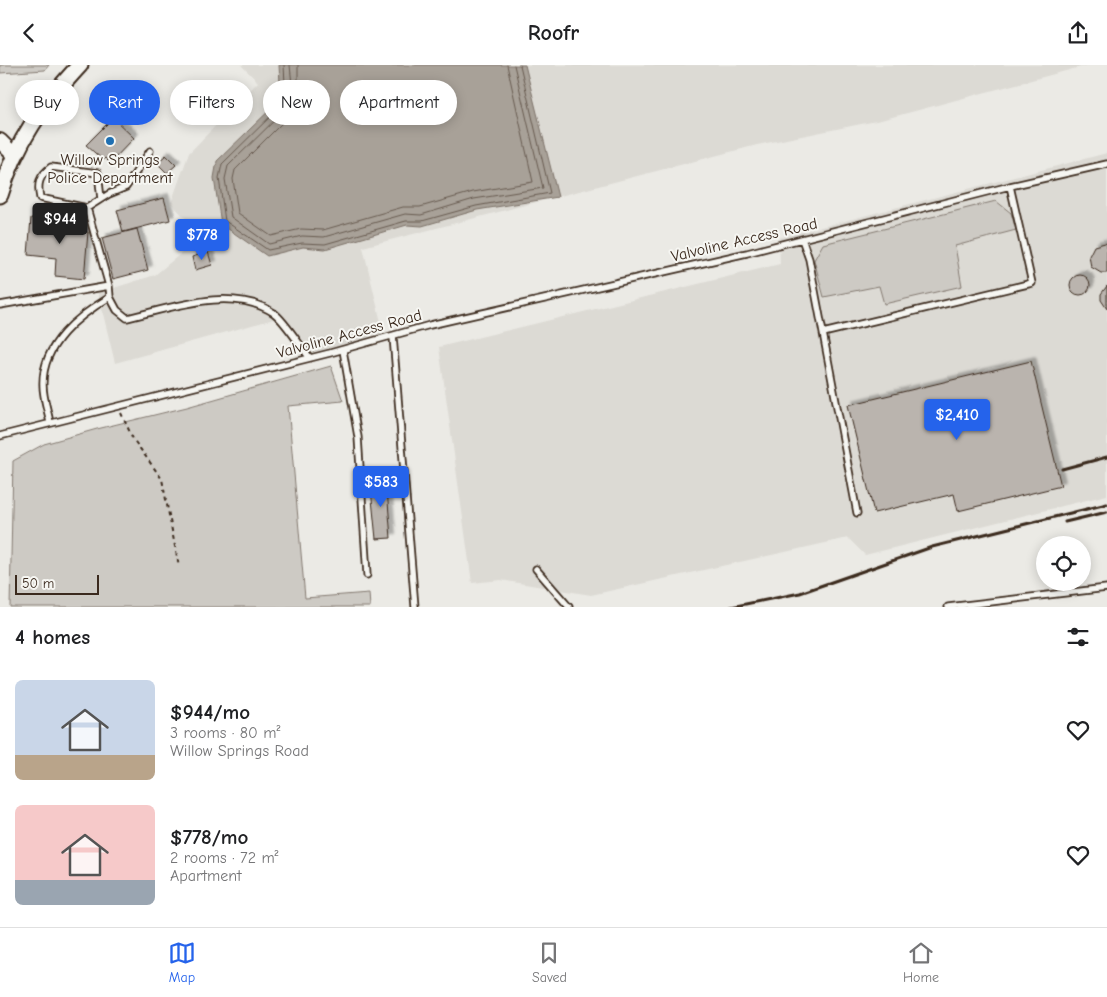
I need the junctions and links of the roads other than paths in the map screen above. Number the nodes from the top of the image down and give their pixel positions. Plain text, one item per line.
1 (80, 65) edge
2 (0, 141) edge
3 (150, 151) dead end
4 (14, 155) junction
5 (1107, 164) edge
6 (1010, 185) junction
7 (0, 195) edge
8 (101, 199) junction
9 (87, 208) junction
10 (802, 239) junction
11 (109, 286) junction
12 (110, 297) junction
13 (0, 305) edge
14 (822, 333) junction
15 (393, 335) junction
16 (343, 350) junction
17 (310, 358) junction
18 (50, 423) junction
19 (0, 436) edge
20 (857, 513) dead end
21 (536, 569) dead end
22 (367, 575) dead end
23 (1107, 588) edge
24 (415, 607) edge
25 (569, 607) edge
26 (948, 607) edge

1 - 4 main road
2 - 4 street
3 - 8 lane
4 - 7 main road
5 - 6 lane, Valvoline Access Road
6 - 10 lane, Valvoline Access Road
6 - 14 lane
8 - 9 lane
8 - 9 lane
9 - 11 lane
10 - 14 lane
10 - 15 lane, Valvoline Access Road
11 - 12 lane
11 - 13 lane
12 - 17 lane
12 - 18 lane
14 - 20 lane
15 - 16 lane, Valvoline Access Road
15 - 24 lane
16 - 17 lane, Valvoline Access Road
16 - 22 lane
17 - 18 lane, Valvoline Access Road
18 - 19 lane, Valvoline Access Road
21 - 25 lane
23 - 26 lane

